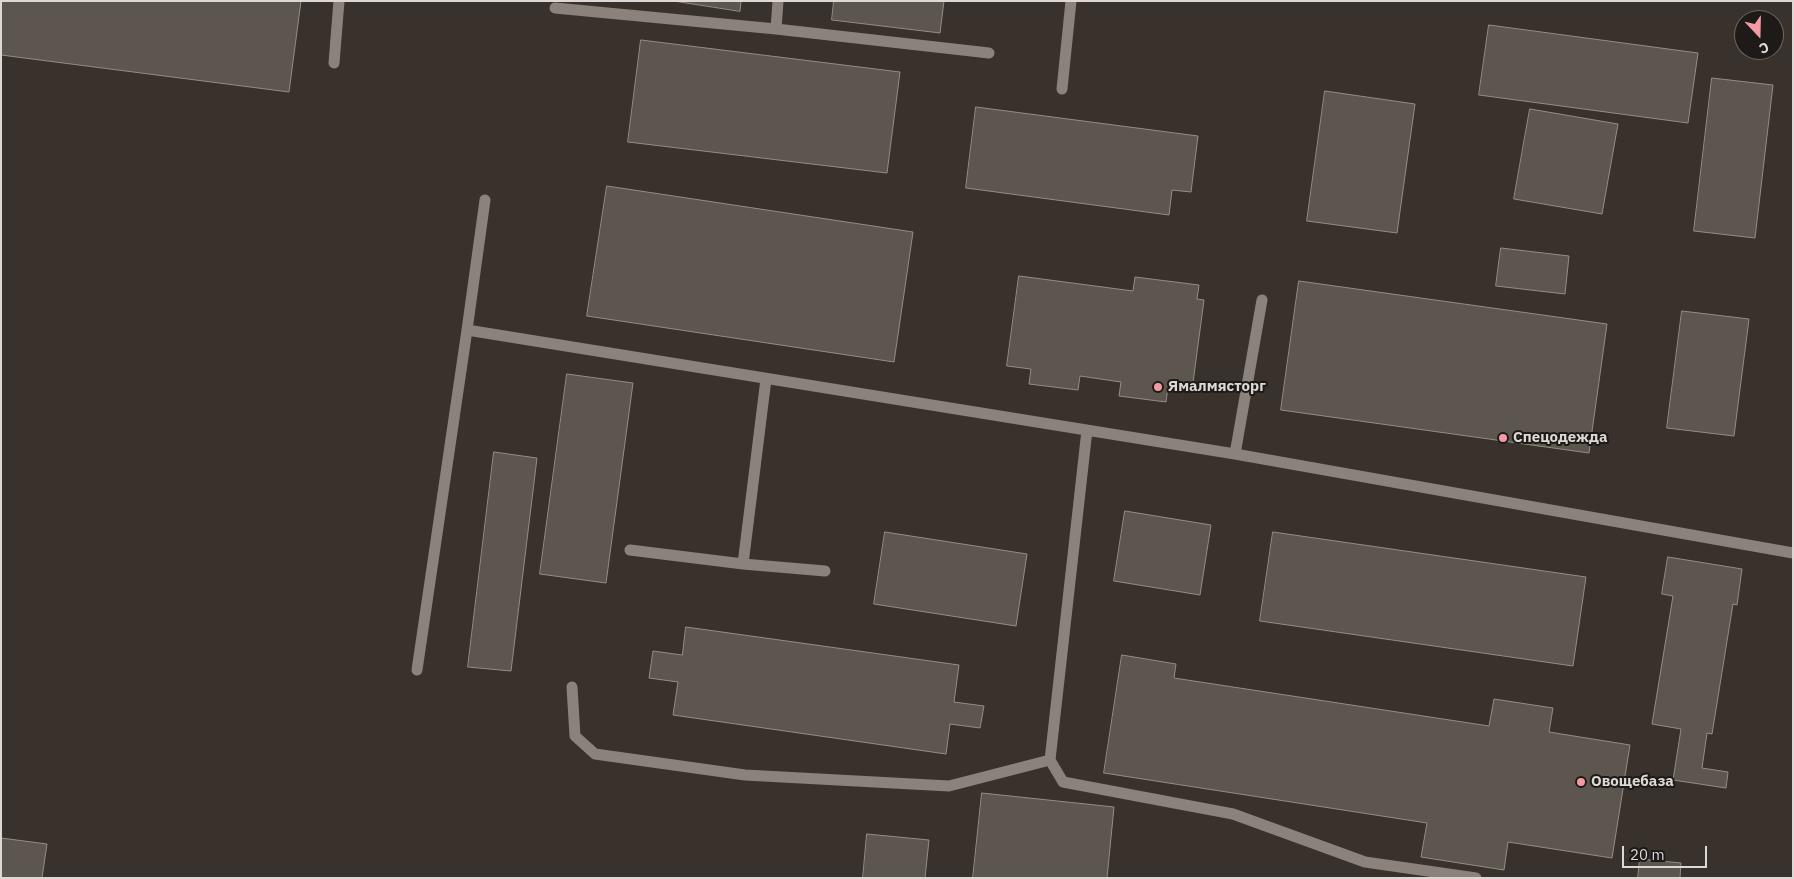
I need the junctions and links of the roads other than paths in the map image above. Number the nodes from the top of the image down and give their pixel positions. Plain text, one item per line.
1 (339, 1) edge
2 (778, 1) edge
3 (1071, 1) edge
4 (555, 8) dead end
5 (776, 29) junction
6 (989, 53) dead end
7 (334, 63) dead end
8 (1062, 89) dead end
9 (485, 200) dead end
10 (1262, 300) dead end
11 (467, 330) junction
12 (766, 379) junction
13 (1087, 430) junction
14 (1235, 454) junction
15 (630, 550) dead end
16 (1793, 553) edge
17 (743, 564) junction
18 (825, 571) dead end
19 (417, 670) dead end
20 (572, 686) dead end
21 (1050, 760) junction
22 (1476, 878) edge

1 - 7 lane
2 - 5 lane
3 - 8 lane
4 - 5 lane
5 - 6 lane
9 - 11 lane
10 - 14 lane
11 - 12 lane
11 - 19 lane
12 - 13 lane
12 - 17 lane
13 - 14 lane
13 - 21 lane
14 - 16 lane
15 - 17 lane
17 - 18 lane
20 - 21 lane
21 - 22 lane

